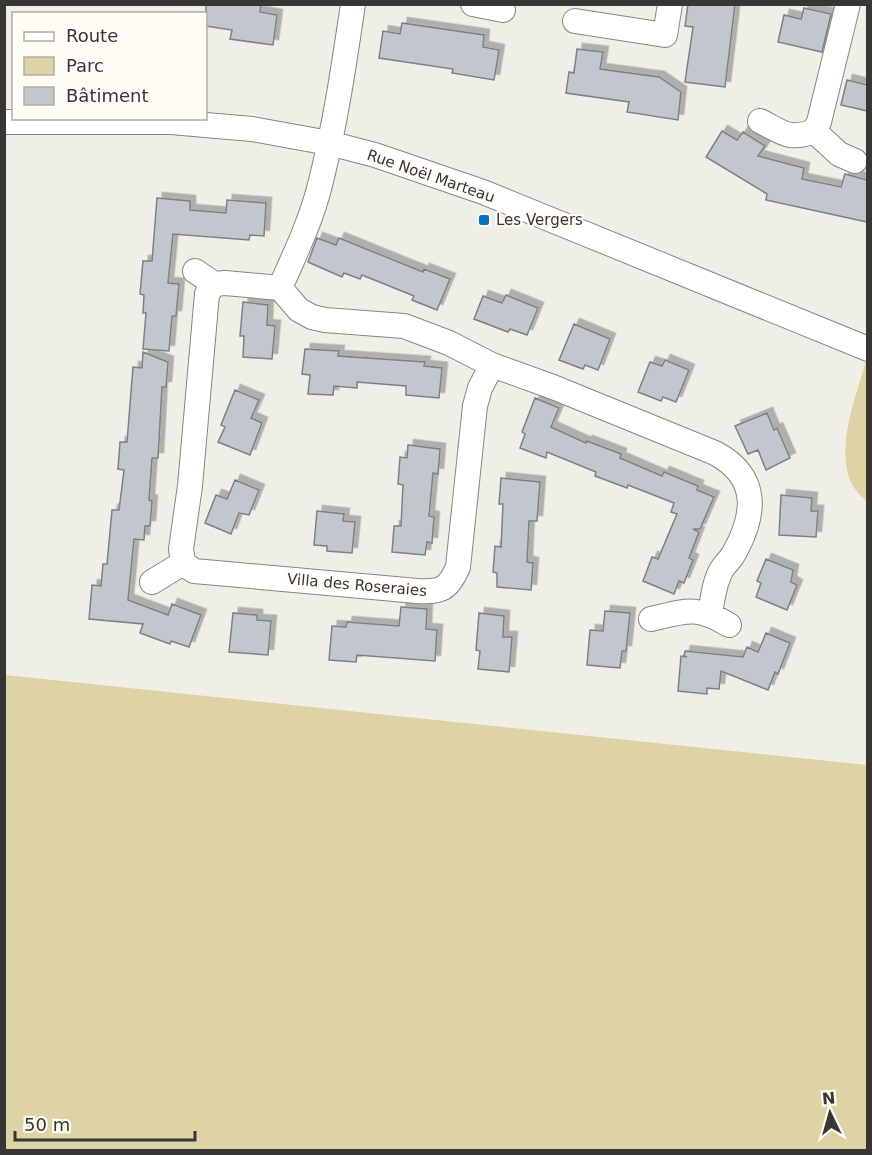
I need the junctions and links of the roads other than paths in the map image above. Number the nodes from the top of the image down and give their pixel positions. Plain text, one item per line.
1 (352, 4) edge
2 (473, 4) edge
3 (670, 4) edge
4 (848, 4) edge
5 (503, 10) dead end
6 (575, 21) dead end
7 (760, 121) dead end
8 (4, 122) edge
9 (814, 131) junction
10 (329, 143) junction
11 (855, 161) dead end
12 (280, 288) junction
13 (867, 349) edge
14 (492, 365) junction
15 (183, 563) junction
16 (152, 582) dead end
17 (651, 619) dead end

1 - 10 street
2 - 5 street
3 - 6 street
4 - 9 street
7 - 9 street
8 - 10 street, Rue Noël Marteau
9 - 11 street
10 - 12 street
10 - 13 street, Rue Noël Marteau
12 - 14 street
12 - 15 street
14 - 15 street, Villa des Roseraies
14 - 17 street
15 - 16 street

